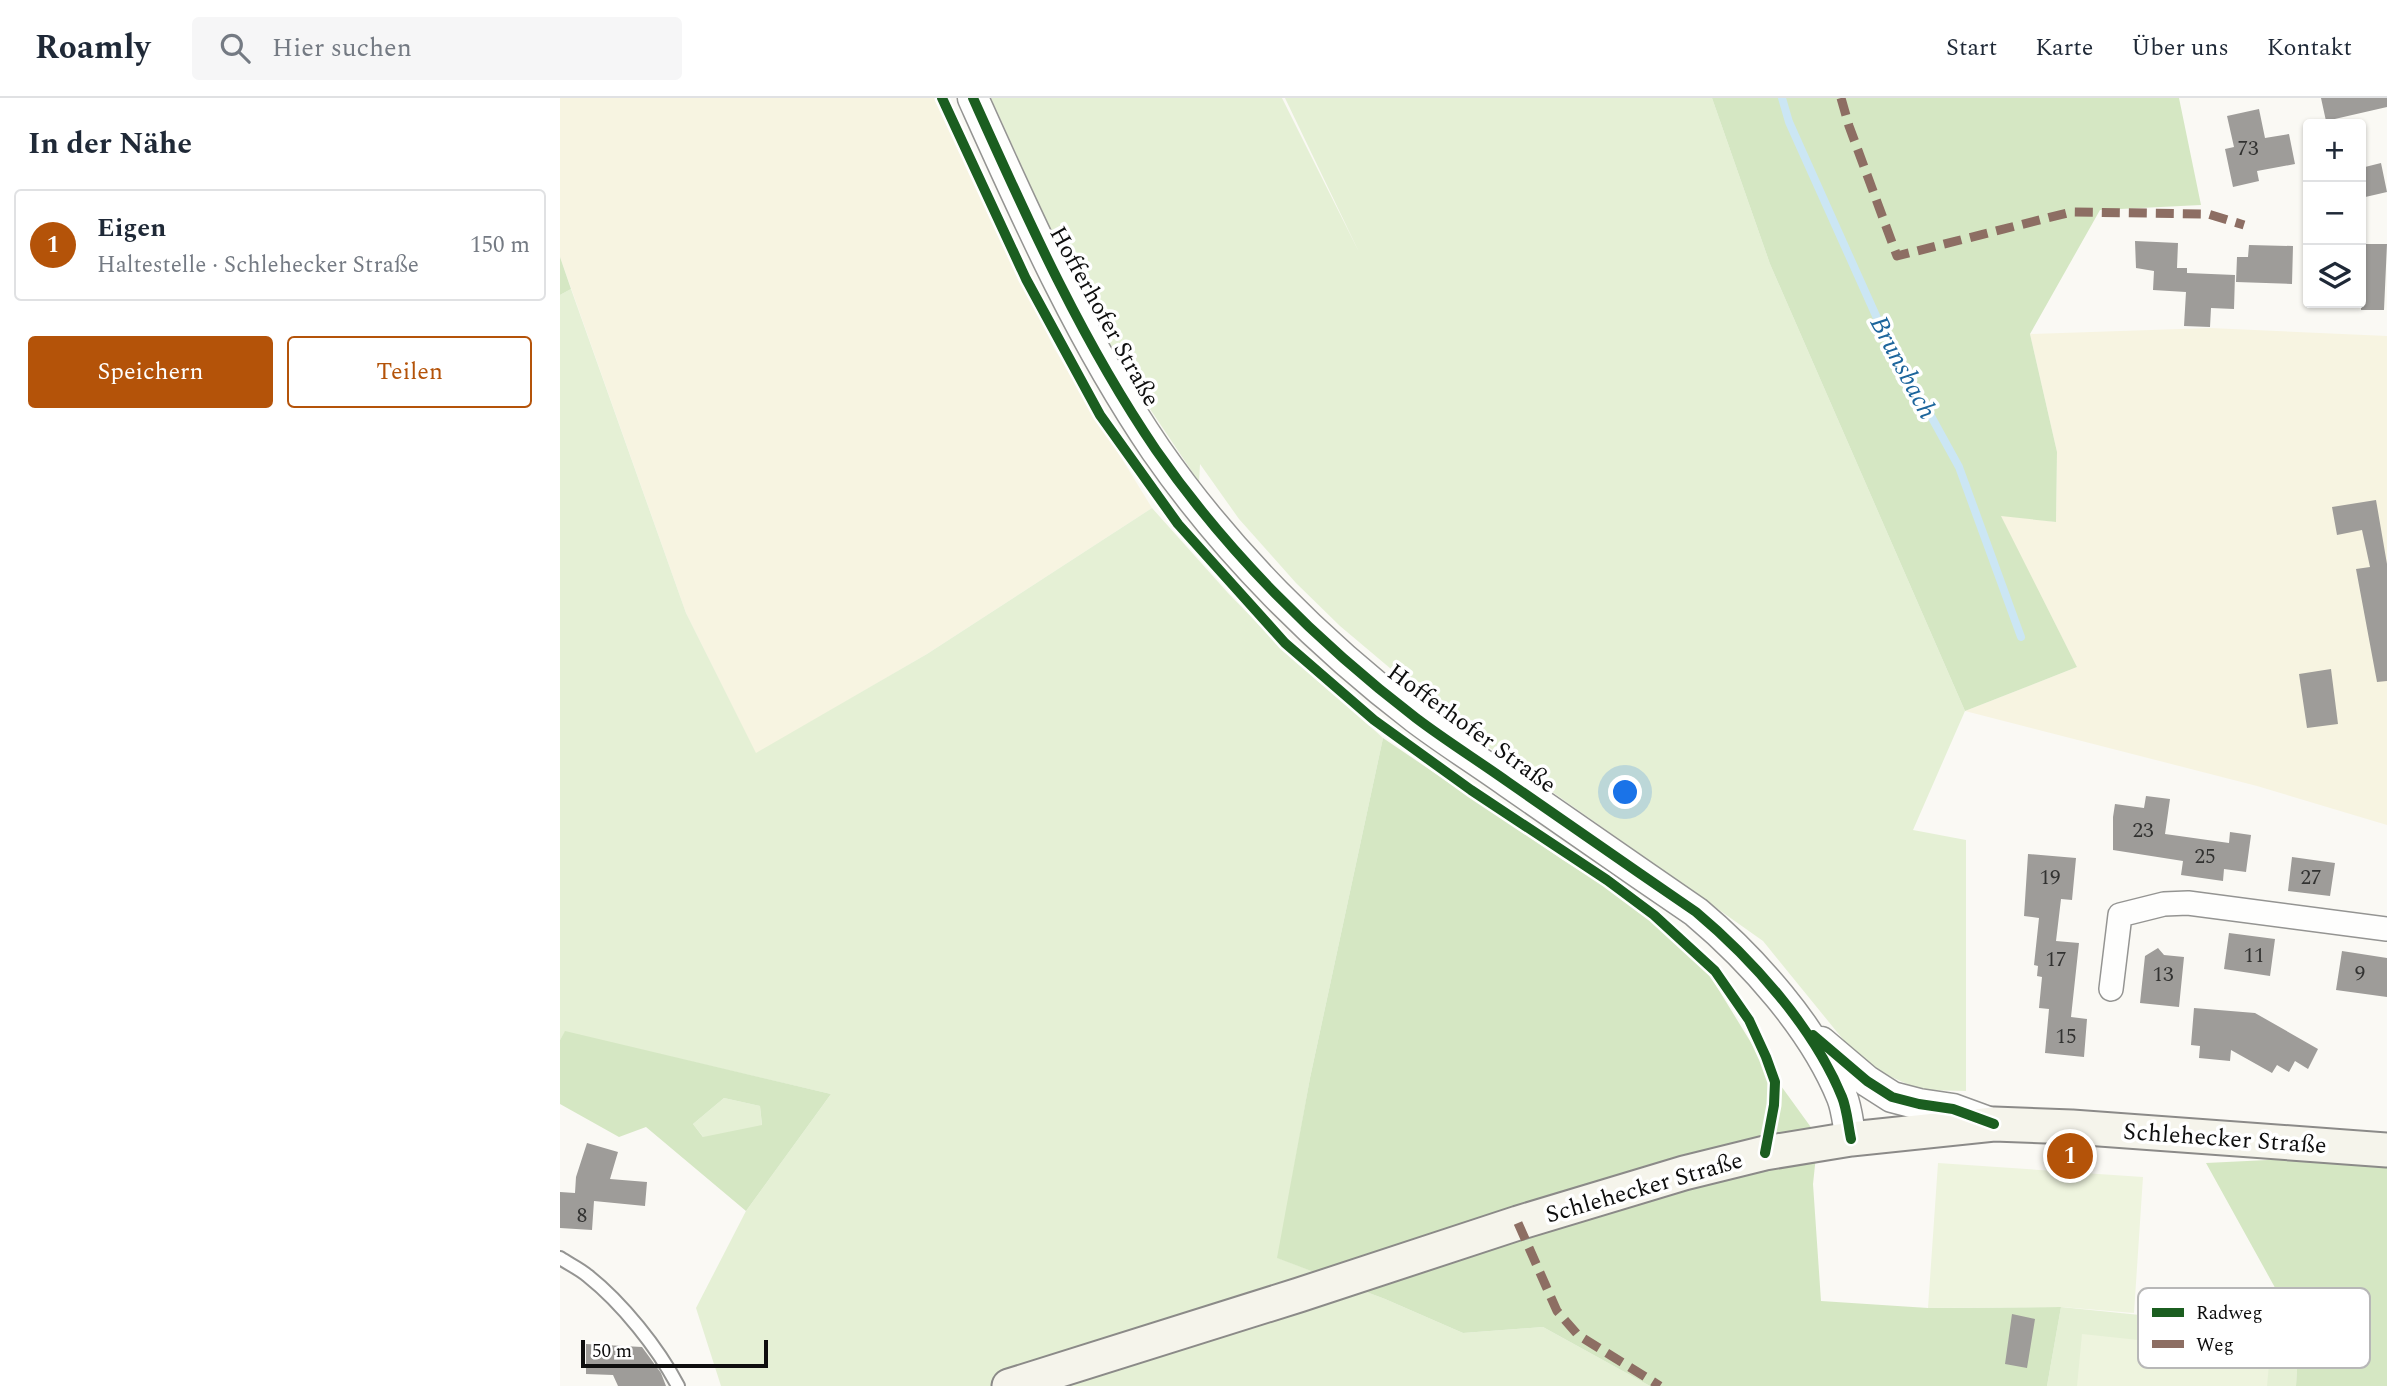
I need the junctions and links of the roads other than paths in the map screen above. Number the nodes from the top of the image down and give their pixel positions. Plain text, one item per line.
1 (973, 98) edge
2 (2387, 929) edge
3 (2111, 989) dead end
4 (1799, 1023) junction
5 (1994, 1124) junction
6 (1851, 1139) junction
7 (2387, 1150) edge
8 (560, 1258) edge
9 (678, 1386) edge
10 (1009, 1386) edge

1 - 4 street, Hofferhofer Straße
2 - 3 street
4 - 5 street
4 - 6 street, Hofferhofer Straße
5 - 6 main road, Schlehecker Straße
5 - 7 main road, Schlehecker Straße
6 - 10 main road, Schlehecker Straße
8 - 9 lane

